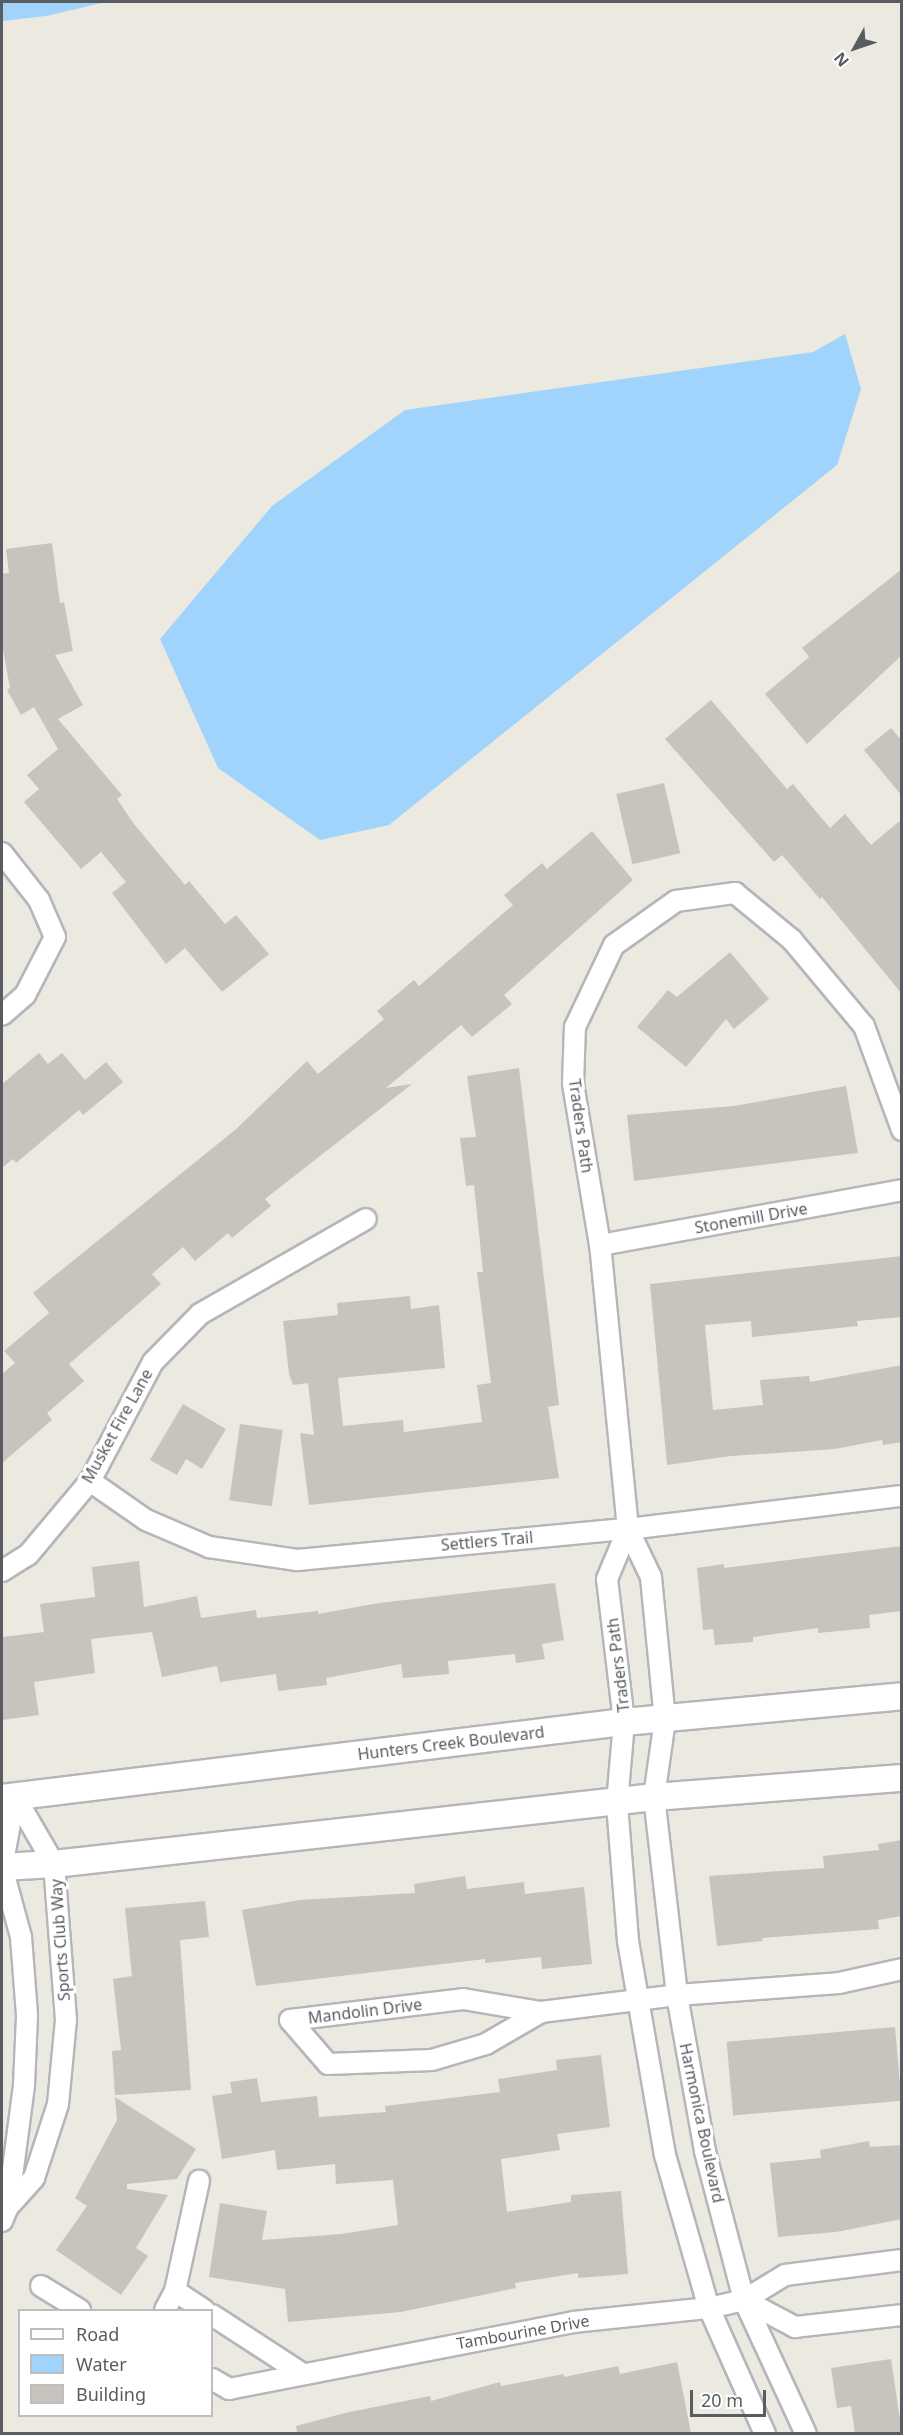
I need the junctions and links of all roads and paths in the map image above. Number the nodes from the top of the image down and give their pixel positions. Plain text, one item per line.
1 (2, 853) edge
2 (2, 1015) edge
3 (902, 1130) edge
4 (902, 1190) edge
5 (366, 1219) dead end
6 (600, 1245) junction
7 (90, 1481) junction
8 (902, 1496) edge
9 (628, 1529) junction
10 (2, 1571) edge
11 (902, 1696) edge
12 (665, 1720) junction
13 (624, 1722) junction
14 (902, 1778) edge
15 (8, 1797) edge
16 (654, 1797) junction
17 (618, 1804) junction
18 (54, 1864) junction
19 (2, 1867) edge
20 (902, 1969) edge
21 (677, 1995) junction
22 (638, 2000) junction
23 (541, 2012) junction
24 (199, 2181) dead end
25 (5, 2214) edge
26 (902, 2260) edge
27 (41, 2286) dead end
28 (175, 2291) junction
29 (744, 2300) junction
30 (709, 2308) junction
31 (78, 2309) edge
32 (166, 2309) edge
33 (202, 2309) edge
34 (902, 2315) edge
35 (213, 2316) edge
36 (303, 2374) junction
37 (213, 2380) edge
38 (765, 2433) edge
39 (806, 2433) edge

1 - 2 street
3 - 6 street, Traders Path
4 - 6 street, Stonemill Drive
5 - 7 street, Musket Fire Lane
6 - 9 street, Traders Path
7 - 9 street, Settlers Trail
7 - 10 street, Musket Fire Lane
8 - 9 street, Settlers Trail
9 - 12 street, Traders Path
9 - 13 street, Traders Path
11 - 12 street, Hunters Creek Boulevard
12 - 13 street, Hunters Creek Boulevard
12 - 16 street, Traders Path
13 - 15 street, Hunters Creek Boulevard
13 - 17 street, Traders Path
14 - 16 street
15 - 18 street, Sports Club Way
15 - 19 street, Sports Club Way
16 - 17 street
16 - 21 street, Harmonica Boulevard
17 - 18 street
17 - 22 street
18 - 19 street
18 - 25 street, Sports Club Way
19 - 25 street, Sports Club Way
20 - 21 street, Mandolin Drive
21 - 22 street, Mandolin Drive
21 - 29 street, Harmonica Boulevard
22 - 23 street, Mandolin Drive
22 - 30 street
23 - 23 street, Mandolin Drive
24 - 28 street
26 - 29 street, Tambourine Drive
27 - 31 street
28 - 32 street
28 - 33 street
29 - 30 street, Tambourine Drive
29 - 34 street
29 - 39 street, Harmonica Boulevard
30 - 36 street, Tambourine Drive
30 - 38 street
35 - 36 street
36 - 37 street, Tambourine Drive

